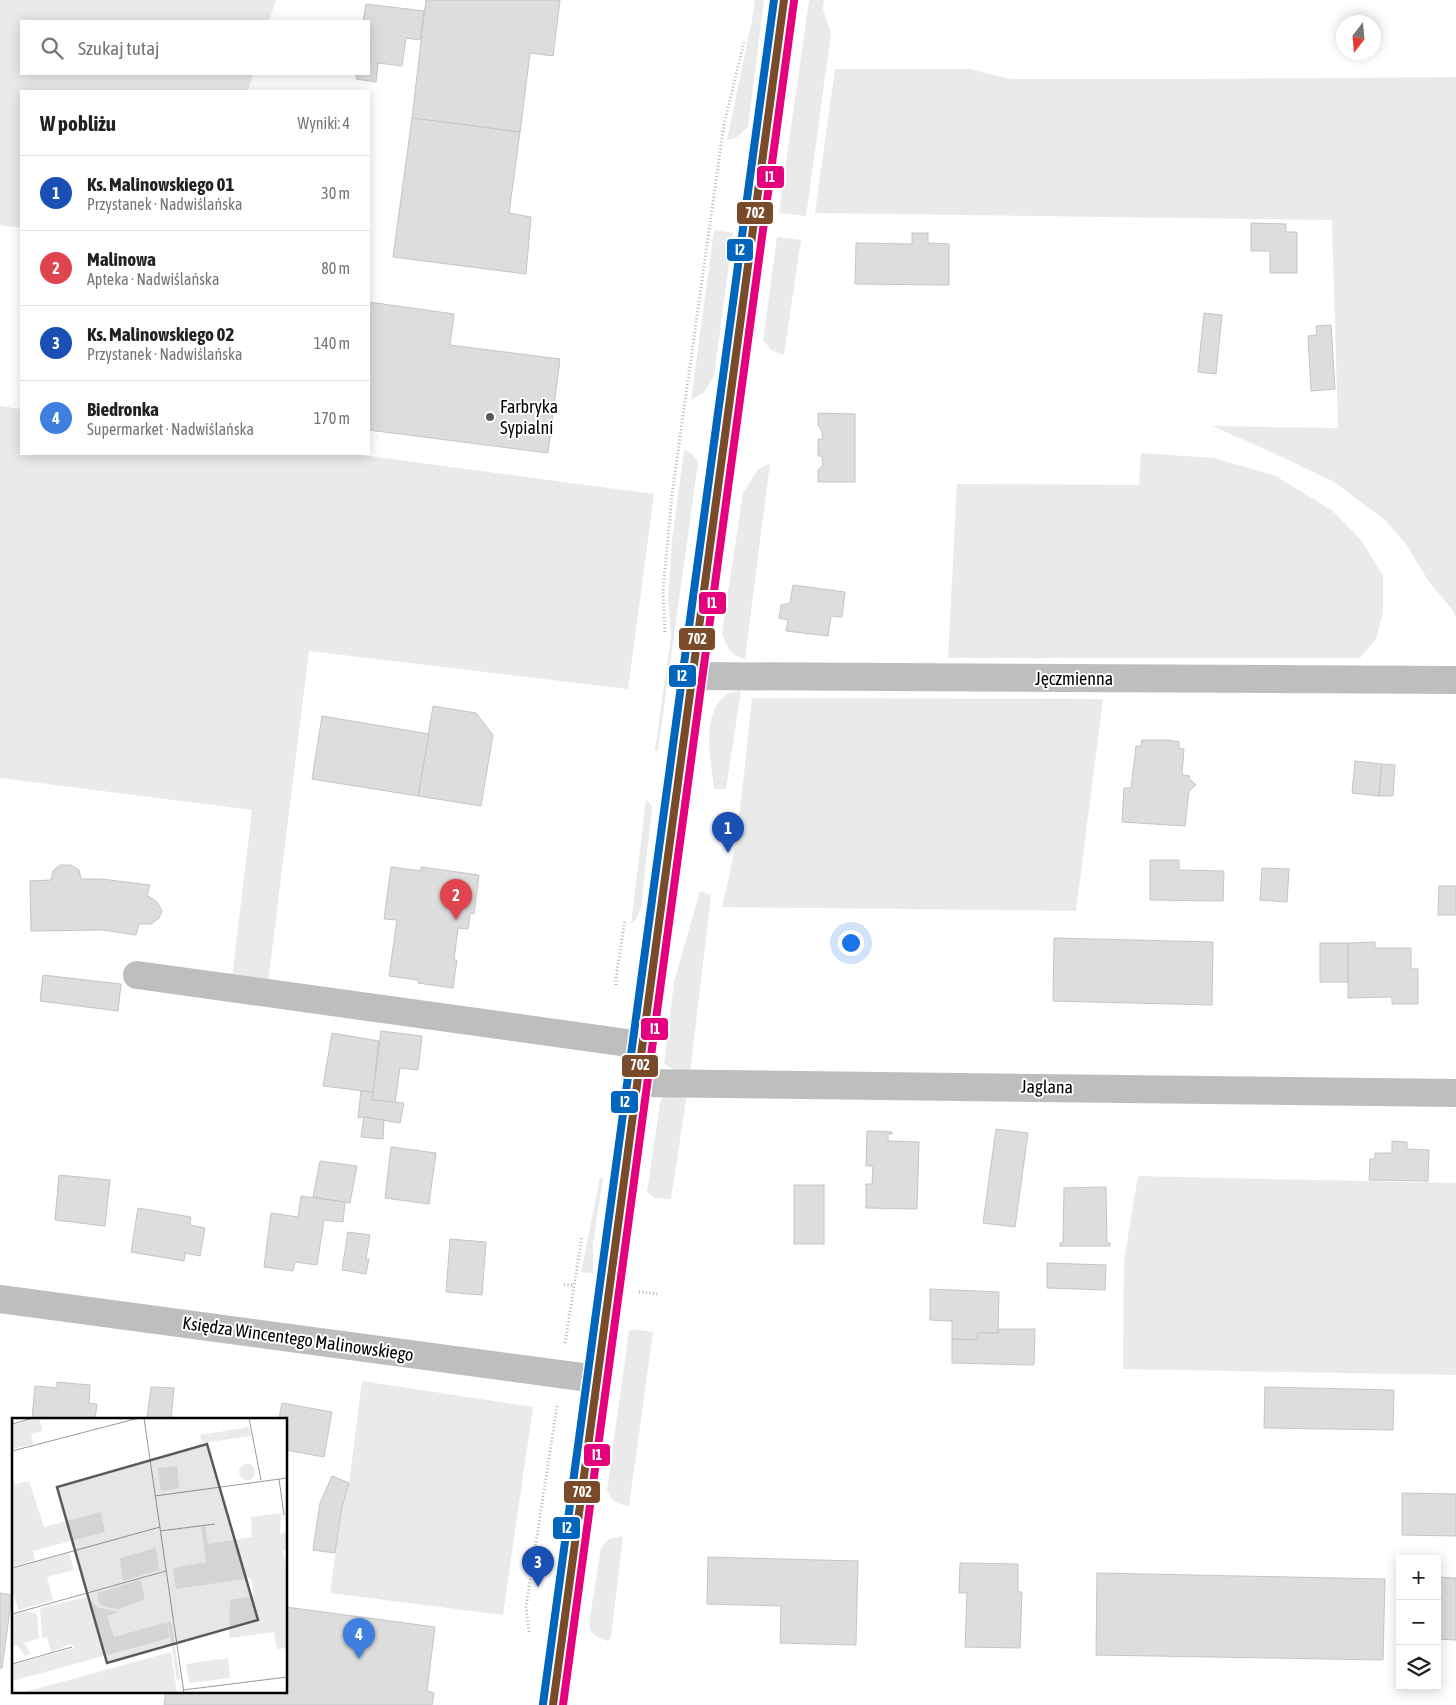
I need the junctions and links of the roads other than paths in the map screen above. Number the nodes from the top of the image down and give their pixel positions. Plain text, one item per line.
1 (784, 0) edge
2 (692, 676) junction
3 (1456, 680) edge
4 (138, 975) dead end
5 (642, 1045) junction
6 (637, 1082) junction
7 (1456, 1092) edge
8 (0, 1298) edge
9 (597, 1379) junction
10 (553, 1705) edge

1 - 2 main road
2 - 3 street, Jęczmienna
2 - 5 main road
4 - 5 street
5 - 6 main road
6 - 7 street, Jaglana
6 - 9 main road
8 - 9 street, Księdza Wincentego Malinowskiego
9 - 10 main road

